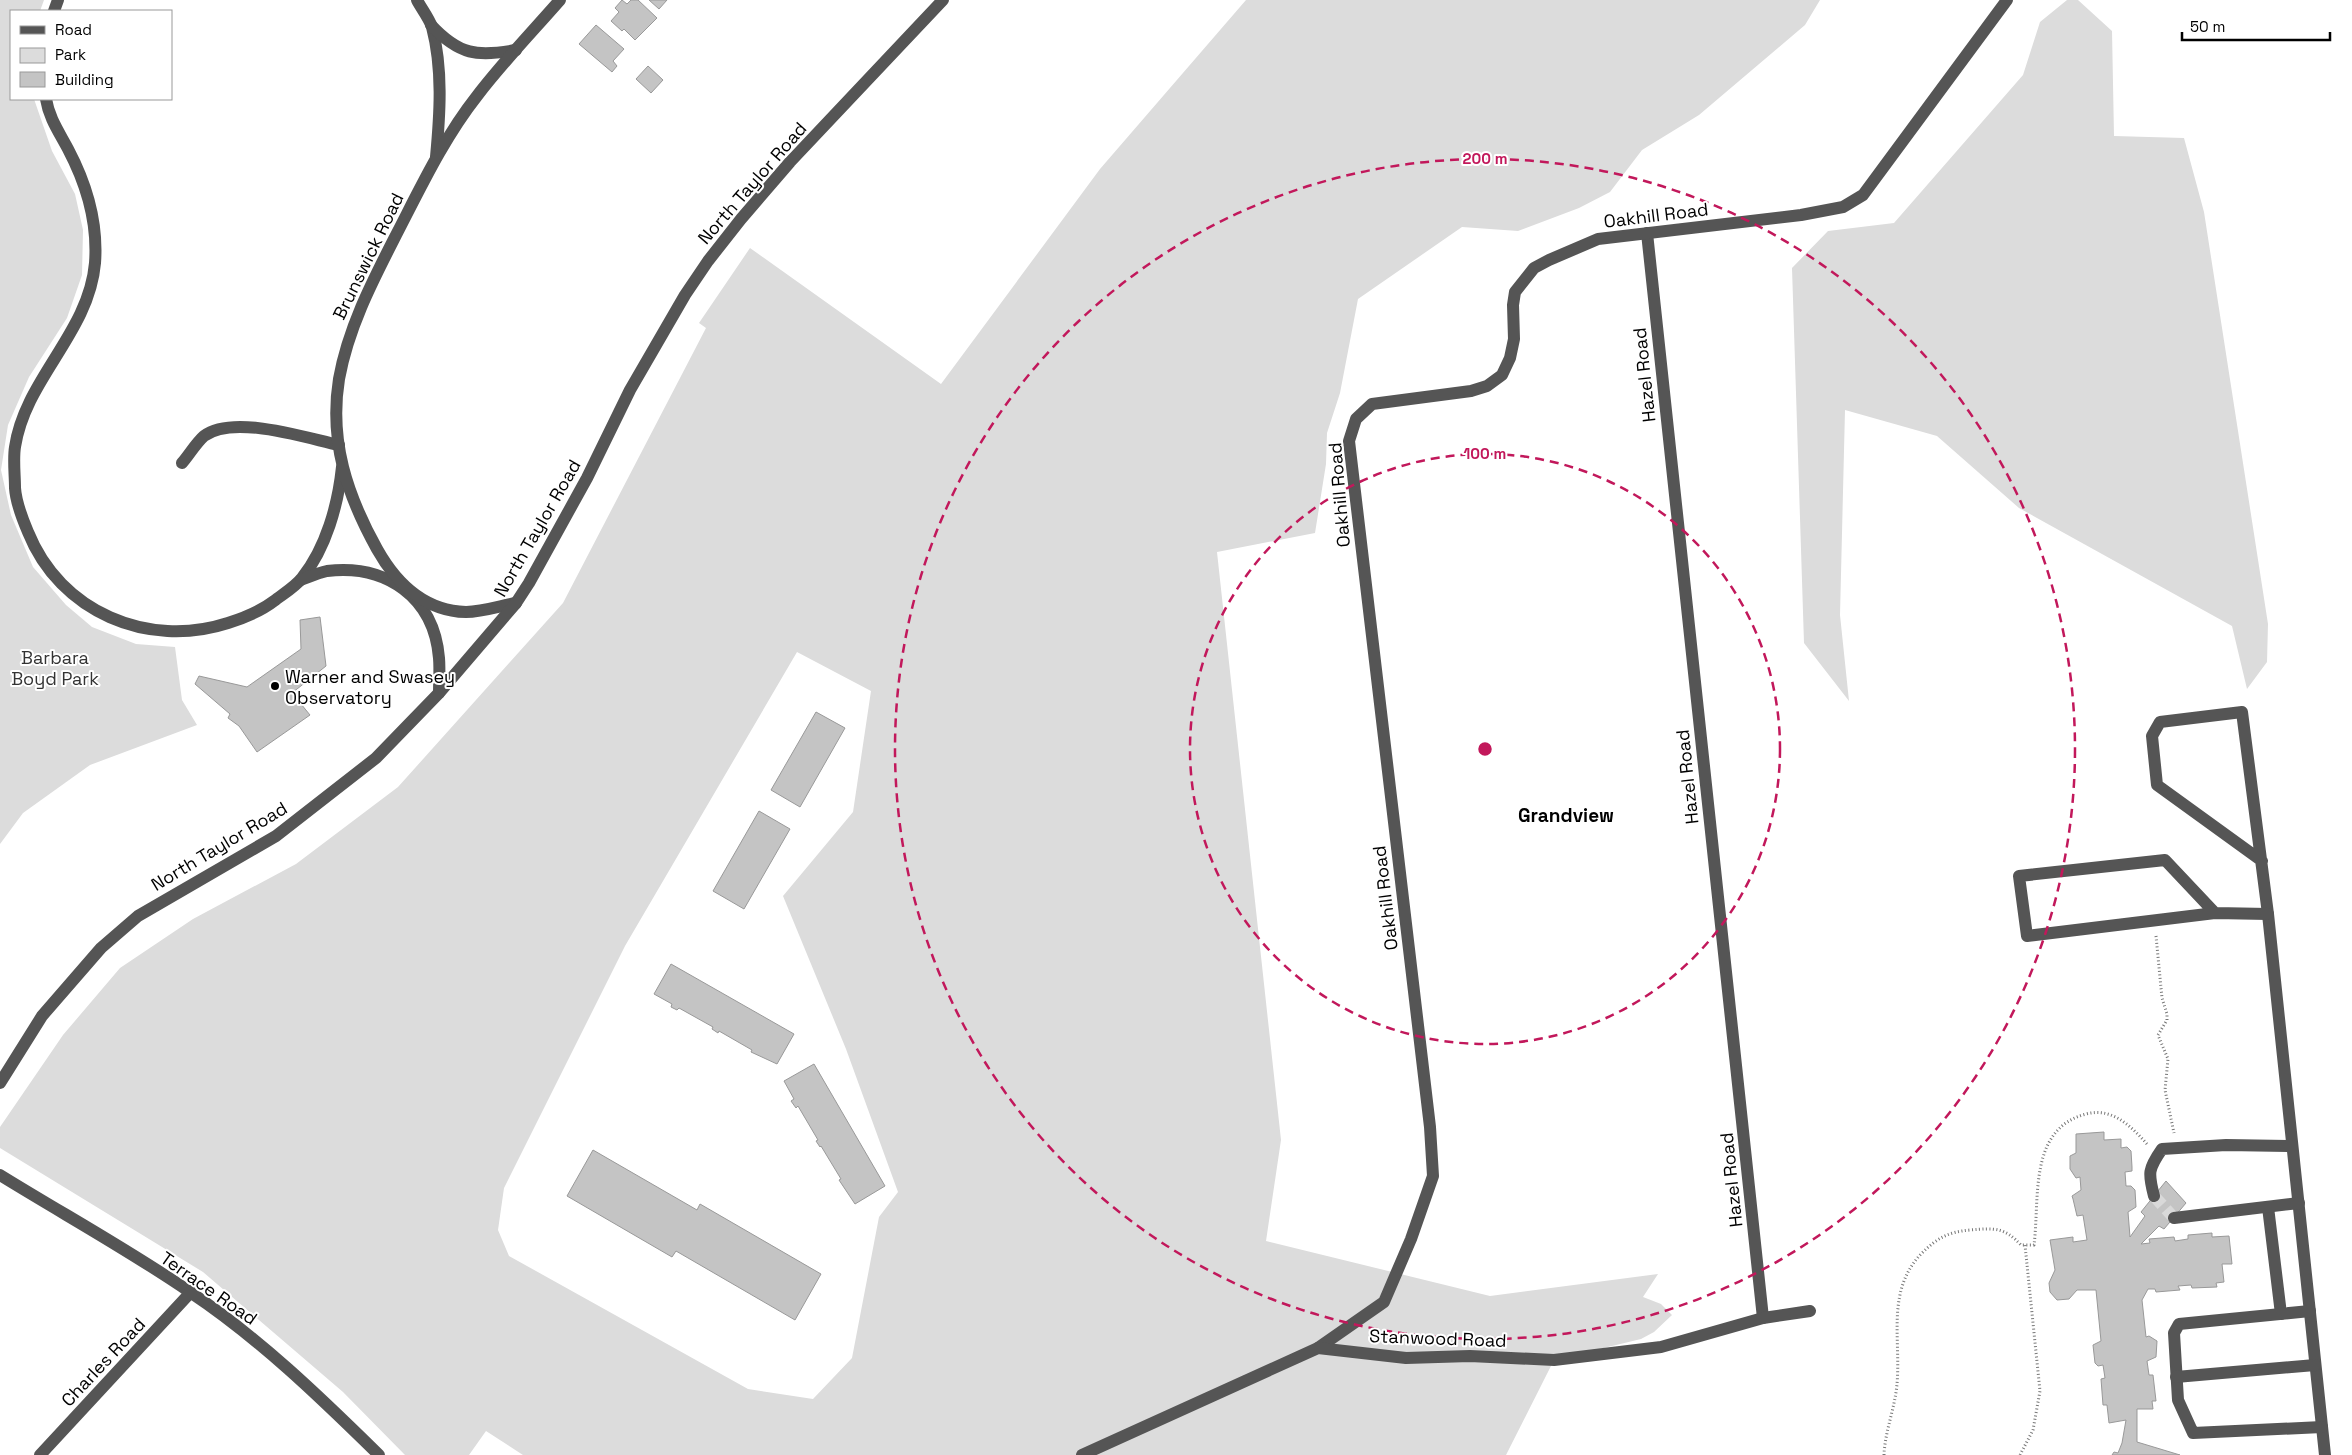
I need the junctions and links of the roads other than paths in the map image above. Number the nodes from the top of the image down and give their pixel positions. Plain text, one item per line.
1 (416, 0) edge
2 (560, 0) edge
3 (943, 0) edge
4 (2007, 0) edge
5 (431, 25) junction
6 (516, 50) junction
7 (46, 100) edge
8 (436, 159) junction
9 (1647, 234) junction
10 (339, 445) junction
11 (182, 463) dead end
12 (342, 467) junction
13 (301, 580) junction
14 (407, 590) junction
15 (516, 603) junction
16 (439, 693) junction
17 (2262, 861) junction
18 (2215, 913) junction
19 (2268, 914) junction
20 (0, 1083) edge
21 (2292, 1146) junction
22 (0, 1175) edge
23 (2154, 1196) tunnel mouth
24 (2299, 1203) junction
25 (2268, 1207) junction
26 (2174, 1218) dead end
27 (191, 1292) junction
28 (1810, 1311) dead end
29 (2310, 1311) junction
30 (2281, 1314) junction
31 (1763, 1318) junction
32 (1318, 1348) junction
33 (2316, 1365) junction
34 (2176, 1377) junction
35 (2322, 1427) junction
36 (40, 1455) edge
37 (379, 1455) edge
38 (1082, 1455) edge
39 (2325, 1455) edge

1 - 5 street
2 - 6 street, Brunswick Road
3 - 15 street, North Taylor Road
4 - 9 street, Oakhill Road
5 - 6 street
5 - 8 street
6 - 8 street, Brunswick Road
7 - 13 street
8 - 10 street, Brunswick Road
9 - 31 street, Hazel Road
9 - 32 street, Oakhill Road
10 - 11 street
10 - 12 street, Brunswick Road
12 - 13 street
12 - 14 street, Brunswick Road
13 - 14 street
14 - 15 street, Brunswick Road
14 - 16 street
15 - 16 street, North Taylor Road
16 - 20 street, North Taylor Road
17 - 17 street
17 - 19 street
18 - 18 street
18 - 19 street
19 - 21 street
21 - 23 street
21 - 24 street
22 - 27 street, Terrace Road
24 - 25 street
24 - 29 street
25 - 26 street
25 - 30 street
27 - 36 street, Charles Road
27 - 37 street, Terrace Road
28 - 31 street, Stanwood Road
29 - 30 street
29 - 33 street
30 - 34 street
31 - 32 street, Stanwood Road
32 - 38 street
33 - 34 street
33 - 35 street
34 - 35 street
35 - 39 street

